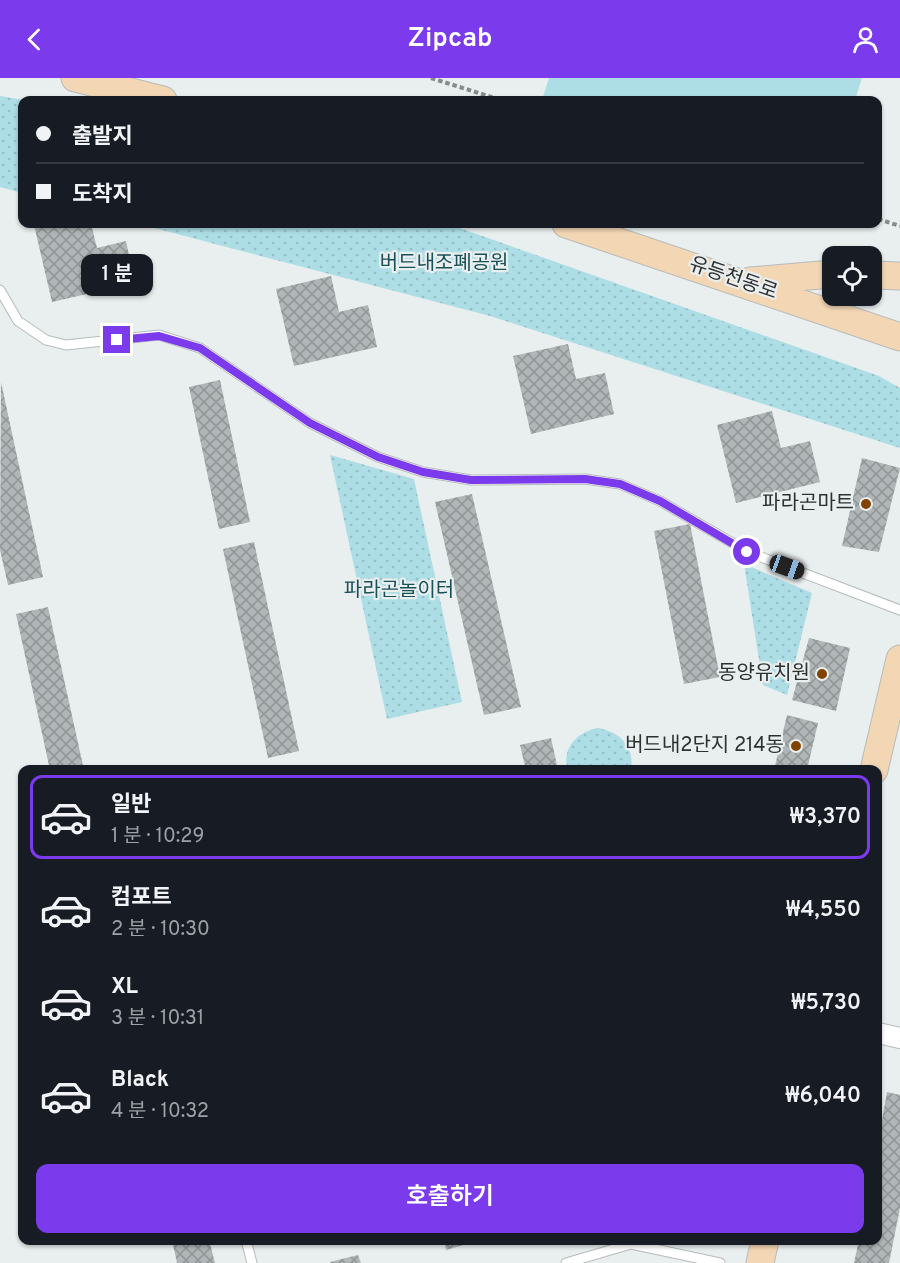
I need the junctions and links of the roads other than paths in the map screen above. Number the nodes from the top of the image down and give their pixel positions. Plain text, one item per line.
1 (75, 78) edge
2 (148, 96) edge
3 (578, 228) edge
4 (822, 275) edge
5 (882, 275) edge
6 (900, 276) edge
7 (742, 282) junction
8 (0, 290) edge
9 (900, 337) edge
10 (900, 610) edge
11 (900, 659) edge
12 (875, 765) edge
13 (882, 1034) edge
14 (900, 1038) edge
15 (247, 1245) edge
16 (622, 1245) edge
17 (644, 1245) edge
18 (764, 1245) edge
19 (252, 1263) edge
20 (566, 1263) edge
21 (720, 1263) edge
22 (760, 1263) edge

1 - 2 main road
3 - 7 main road, 유등천동로
4 - 7 main road
5 - 6 main road
7 - 9 main road, 유등천동로
8 - 10 lane
11 - 12 main road
13 - 14 street
15 - 19 lane
16 - 20 lane
17 - 21 lane
18 - 22 main road

